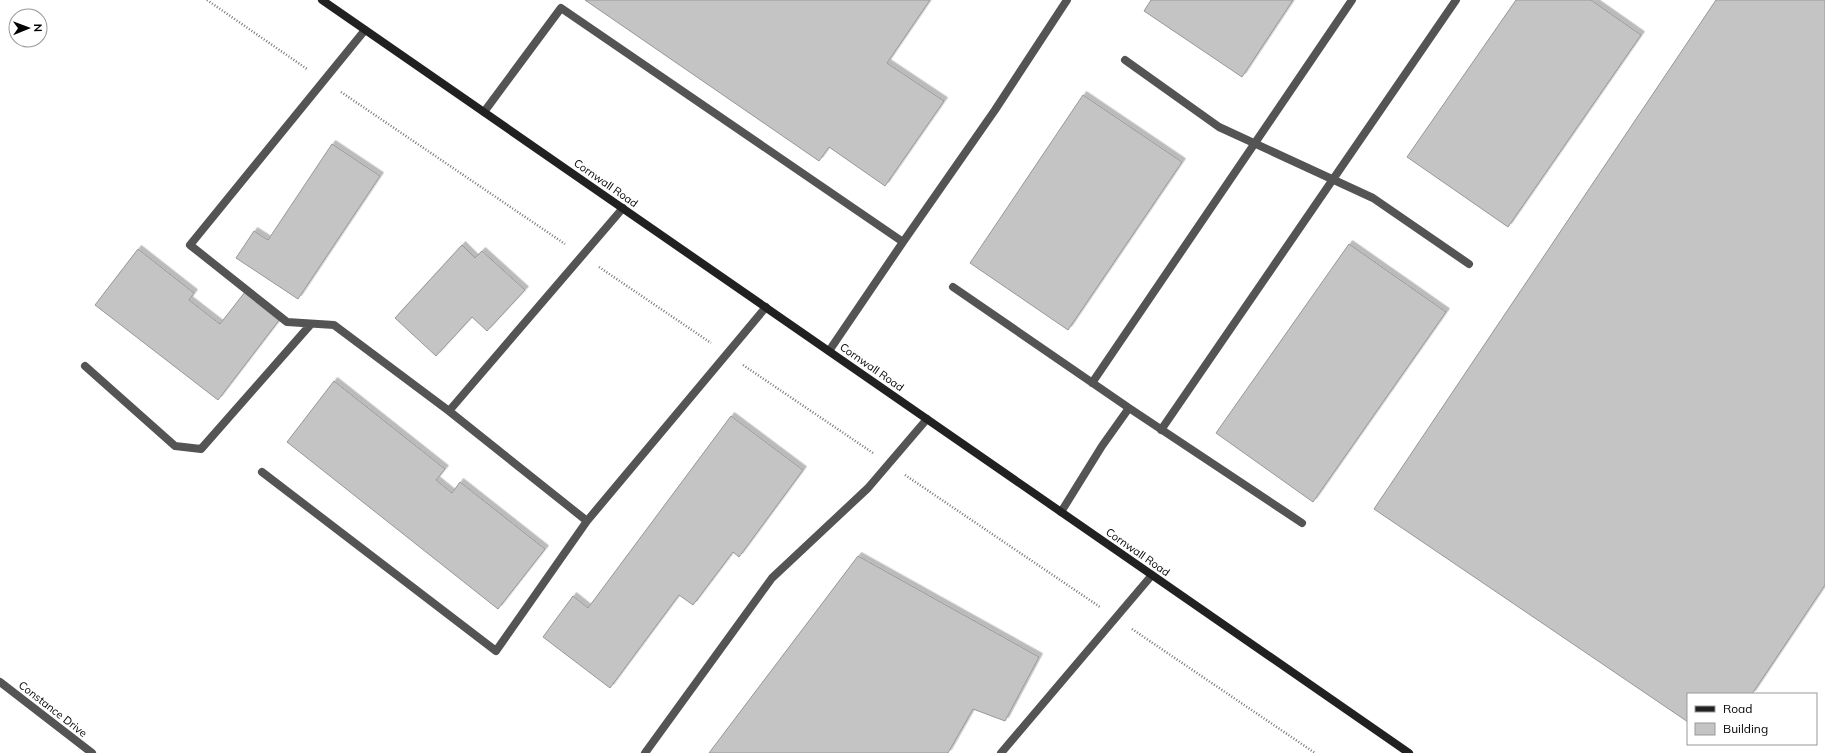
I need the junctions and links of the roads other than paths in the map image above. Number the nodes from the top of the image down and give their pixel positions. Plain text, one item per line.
1 (322, 0) edge
2 (1067, 0) edge
3 (1352, 0) edge
4 (1456, 0) edge
5 (365, 30) junction
6 (1125, 60) dead end
7 (484, 112) junction
8 (1255, 142) junction
9 (1333, 179) junction
10 (623, 208) junction
11 (903, 242) junction
12 (1469, 264) dead end
13 (953, 287) dead end
14 (766, 307) junction
15 (311, 324) junction
16 (829, 351) junction
17 (85, 366) dead end
18 (1092, 383) junction
19 (1129, 408) junction
20 (449, 412) junction
21 (927, 419) junction
22 (1161, 430) junction
23 (262, 472) dead end
24 (1061, 512) junction
25 (587, 520) junction
26 (1302, 523) dead end
27 (1152, 575) junction
28 (0, 682) edge
29 (92, 753) edge
30 (645, 753) edge
31 (1000, 753) edge
32 (1410, 753) edge

1 - 5 main road, Cornwall Road
2 - 11 street
3 - 8 street
4 - 9 street
5 - 7 main road, Cornwall Road
5 - 15 street
6 - 8 street
7 - 10 main road, Cornwall Road
7 - 11 street
8 - 9 street
8 - 18 street
9 - 12 street
9 - 22 street
10 - 14 main road, Cornwall Road
10 - 20 street
11 - 16 street
13 - 18 street
14 - 16 main road, Cornwall Road
14 - 25 street
15 - 17 street
15 - 20 street
16 - 21 main road, Cornwall Road
18 - 19 street
19 - 22 street
19 - 24 street
20 - 25 street
21 - 24 main road, Cornwall Road
21 - 30 street
22 - 26 street
23 - 25 street
24 - 27 main road, Cornwall Road
27 - 31 street
27 - 32 main road, Cornwall Road
28 - 29 street, Constance Drive

